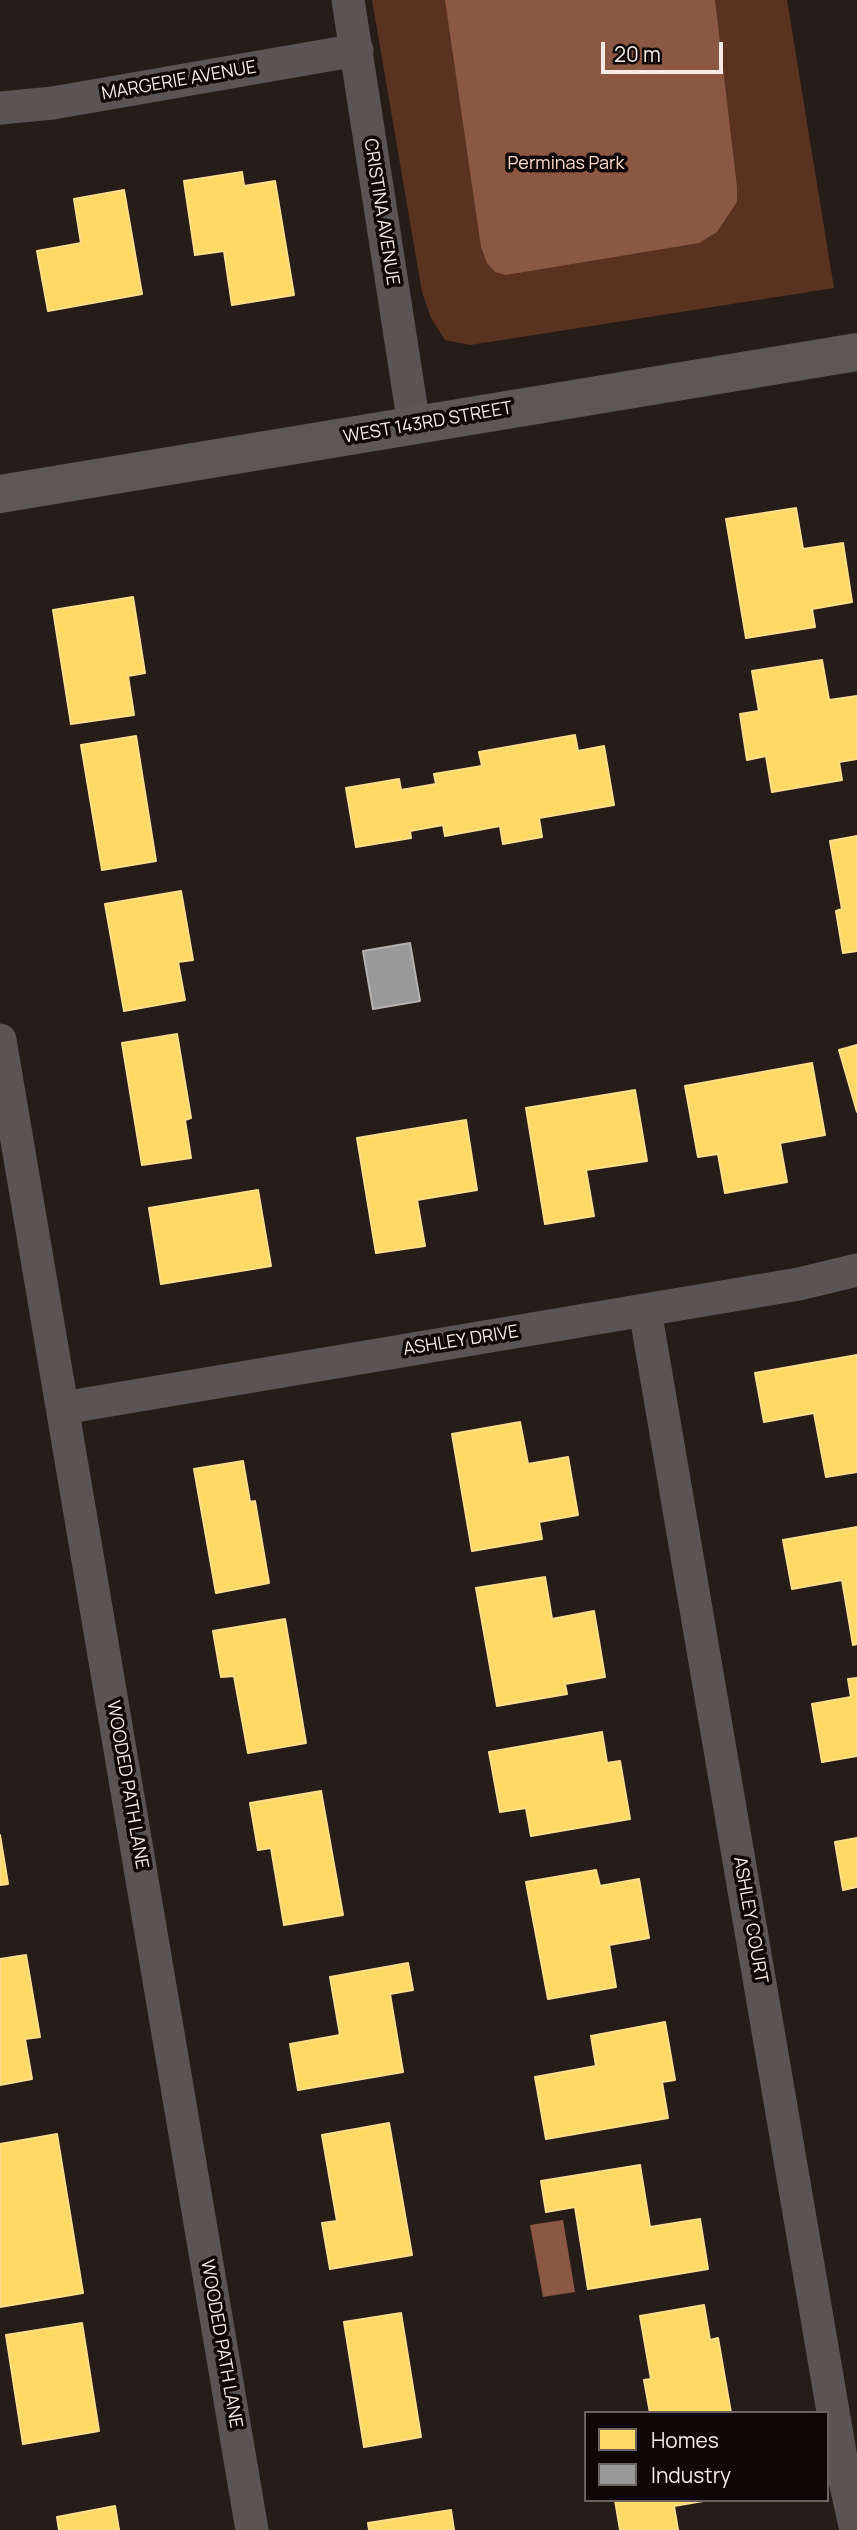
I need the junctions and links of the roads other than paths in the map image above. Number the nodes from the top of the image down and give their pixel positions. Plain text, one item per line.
1 (348, 0) edge
2 (357, 50) junction
3 (0, 108) edge
4 (857, 352) edge
5 (414, 425) junction
6 (0, 494) edge
7 (0, 1040) edge
8 (857, 1270) edge
9 (645, 1310) junction
10 (63, 1408) junction
11 (252, 2530) edge
12 (856, 2530) edge

1 - 2 street, CRISTINA AVENUE
2 - 3 street, MARGERIE AVENUE
2 - 5 street, CRISTINA AVENUE
4 - 5 main road, WEST 143RD STREET
5 - 6 main road, WEST 143RD STREET
7 - 10 street, WOODED PATH LANE
8 - 9 street, ASHLEY DRIVE
9 - 10 street, ASHLEY DRIVE
9 - 12 street, ASHLEY COURT
10 - 11 street, WOODED PATH LANE

